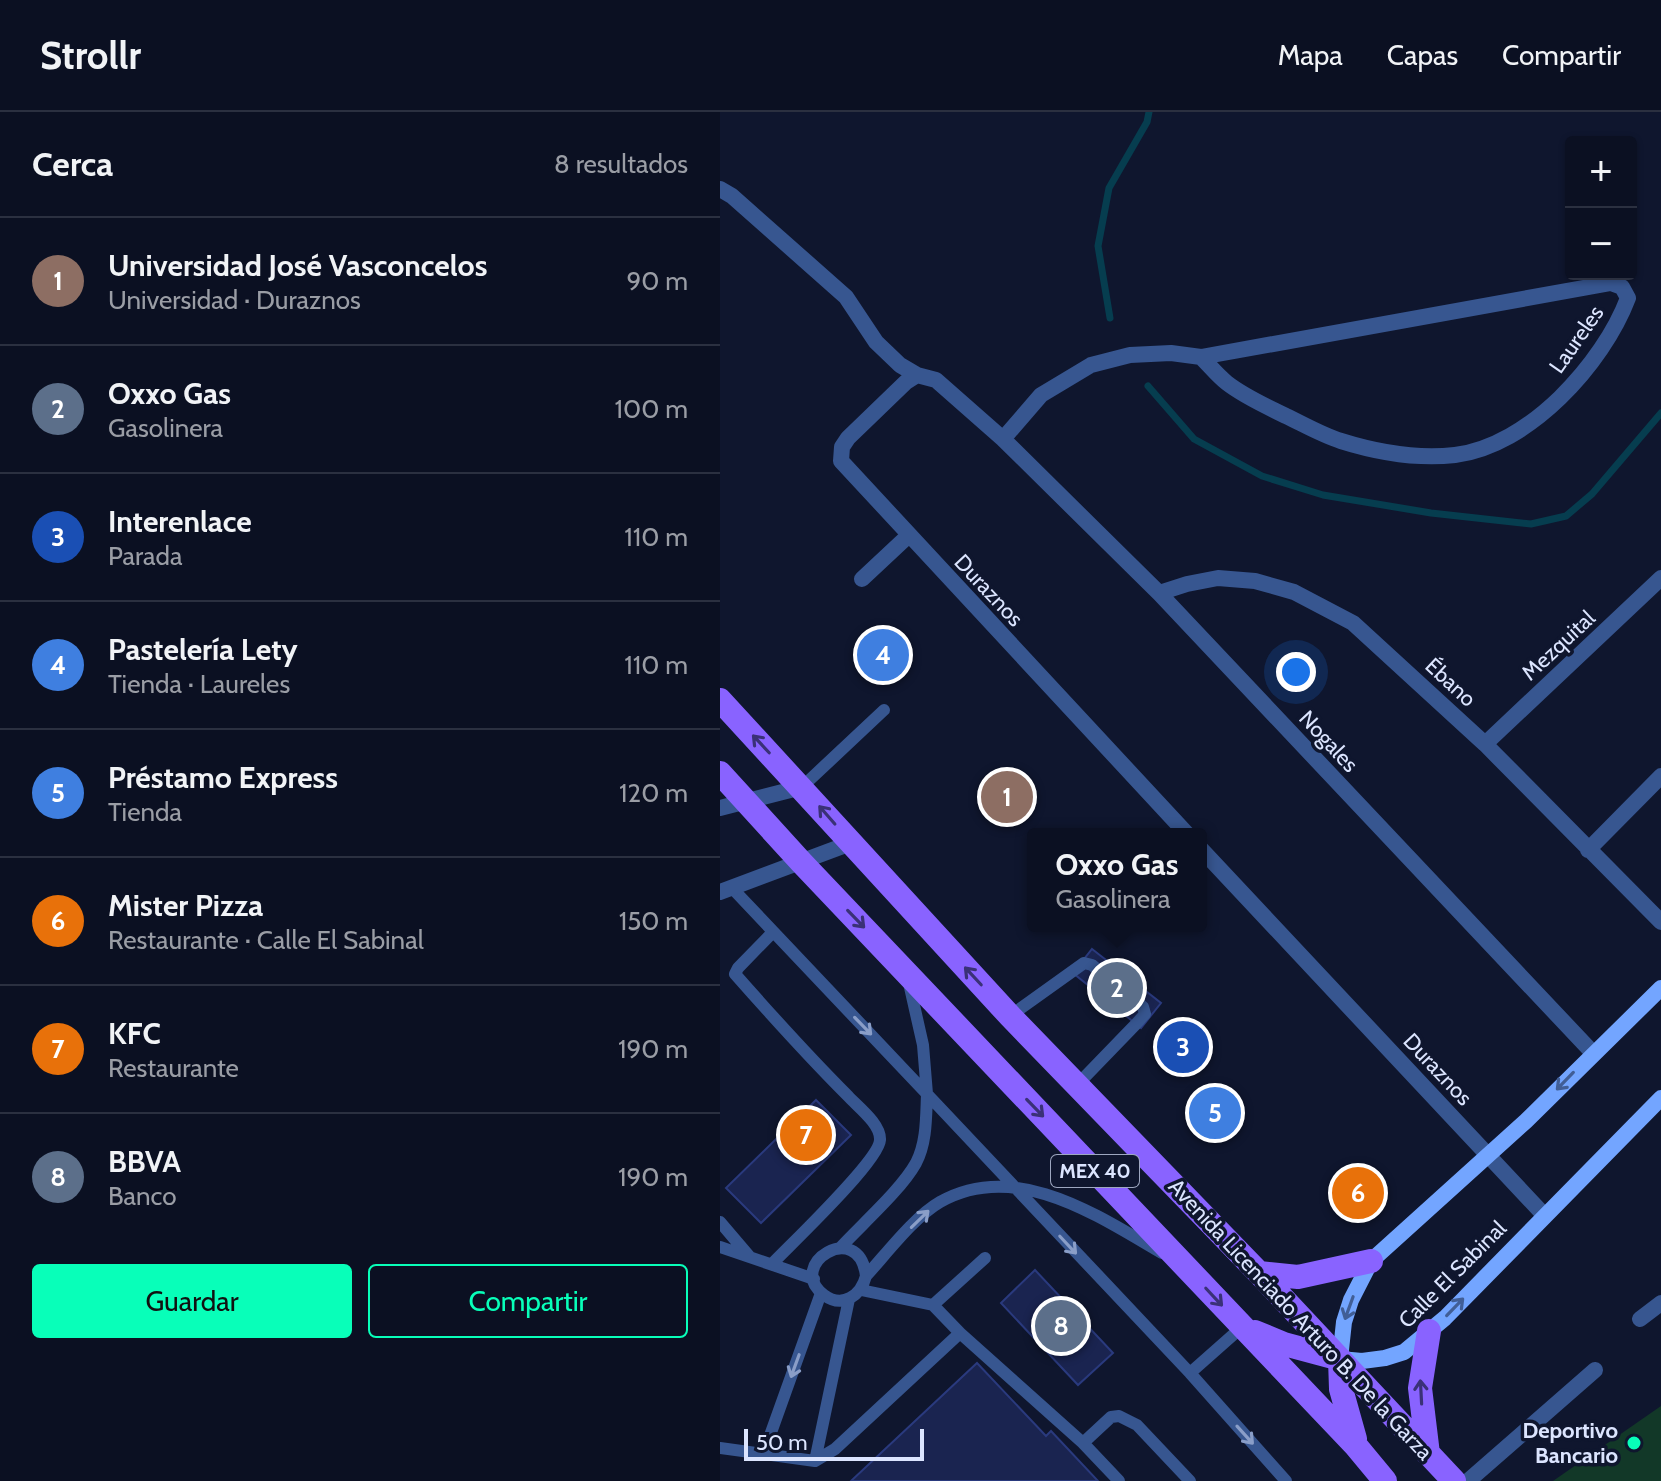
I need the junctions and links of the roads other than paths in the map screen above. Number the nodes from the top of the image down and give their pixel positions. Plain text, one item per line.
1 (720, 189) edge
2 (1201, 357) junction
3 (917, 375) junction
4 (1003, 439) junction
5 (908, 536) junction
6 (1661, 578) edge
7 (862, 579) dead end
8 (1159, 593) junction
9 (720, 700) edge
10 (884, 710) dead end
11 (1485, 744) junction
12 (720, 773) edge
13 (1661, 776) edge
14 (802, 787) junction
15 (747, 803) junction
16 (720, 808) edge
17 (1181, 828) edge
18 (851, 843) junction
19 (1588, 850) junction
20 (1207, 855) edge
21 (802, 863) junction
22 (726, 890) edge
23 (1661, 922) edge
24 (773, 932) junction
25 (906, 973) junction
26 (1661, 988) edge
27 (1010, 1016) junction
28 (1593, 1053) junction
29 (1077, 1085) junction
30 (927, 1094) junction
31 (1661, 1098) edge
32 (1488, 1155) junction
33 (1015, 1188) junction
34 (1544, 1215) junction
35 (720, 1222) edge
36 (720, 1247) edge
37 (840, 1248) junction
38 (749, 1256) junction
39 (985, 1258) dead end
40 (1371, 1261) junction
41 (772, 1264) junction
42 (1185, 1266) junction
43 (1259, 1273) junction
44 (866, 1276) junction
45 (814, 1279) junction
46 (861, 1290) junction
47 (821, 1293) junction
48 (849, 1299) junction
49 (1661, 1303) edge
50 (933, 1305) junction
51 (1640, 1319) dead end
52 (1242, 1327) junction
53 (1429, 1331) junction
54 (960, 1333) junction
55 (1340, 1359) junction
56 (1595, 1370) dead end
57 (1190, 1373) junction
58 (1083, 1443) junction
59 (1356, 1446) junction
60 (720, 1448) edge
61 (1428, 1454) junction
62 (763, 1455) junction
63 (815, 1461) junction
64 (1375, 1477) edge
65 (1119, 1481) edge
66 (1190, 1481) edge
67 (1286, 1481) edge
68 (1454, 1481) edge
69 (1468, 1481) edge

1 - 3 street, Nogales
2 - 2 street, Laureles
2 - 4 street, Laureles
3 - 4 street, Nogales
3 - 5 street, Duraznos
4 - 8 street, Nogales
5 - 7 street
5 - 17 street, Duraznos
6 - 11 street, Mezquital
8 - 11 street, Ébano
8 - 28 street, Nogales
14 -> 9 main road, MEX 40
10 - 14 lane
11 - 19 street, Ébano
12 - 15 main road, MEX 40
13 - 19 street
14 - 15 street
18 -> 14 main road, MEX 40
15 - 16 street
15 - 21 main road, MEX 40
18 - 21 street
27 -> 18 main road, Avenida Licenciado Arturo B. De la Garza / MEX 40
19 - 23 street, Ébano
20 - 32 street, Duraznos
21 - 22 street
21 -> 25 main road, Avenida Licenciado Arturo B. De la Garza / MEX 40
22 - 24 lane
24 -> 30 lane
24 - 41 lane
25 - 30 lane
25 -> 42 main road, Avenida Licenciado Arturo B. De la Garza / MEX 40
26 - 28 main road
27 - 29 main road, Avenida Licenciado Arturo B. De la Garza / MEX 40
27 - 29 lane
28 -> 32 main road
29 - 43 main road, Avenida Licenciado Arturo B. De la Garza / MEX 40
30 - 33 lane
30 - 37 lane
31 - 34 main road, Calle El Sabinal
32 - 34 street, Duraznos
32 - 40 main road
33 - 42 lane
44 -> 33 lane
33 -> 57 lane
53 -> 34 main road, Calle El Sabinal
35 - 38 lane
36 - 38 lane
37 - 44 lane
37 - 45 lane
38 - 41 lane
39 - 50 lane
40 - 43 main road
40 -> 55 main road
41 - 45 lane
42 -> 52 main road, Avenida Licenciado Arturo B. De la Garza / MEX 40
43 - 55 main road, Avenida Licenciado Arturo B. De la Garza / MEX 40
44 - 46 lane
45 - 47 lane
46 - 48 lane
46 - 50 lane
47 - 48 lane
47 -> 62 lane
48 - 63 lane
49 - 51 street
50 - 54 lane
52 - 55 main road
52 - 57 lane
52 - 59 main road, Avenida Licenciado Arturo B. De la Garza / MEX 40
53 - 55 main road, Calle El Sabinal
61 -> 53 main road
54 - 58 lane
54 - 63 lane
55 - 59 main road
55 - 61 main road, Avenida Licenciado Arturo B. De la Garza / MEX 40
56 - 69 street
57 -> 67 lane
58 - 65 lane
58 - 66 lane
59 - 64 main road, Avenida Licenciado Arturo B. De la Garza / MEX 40
60 - 62 lane
61 - 68 main road, Avenida Licenciado Arturo B. De la Garza / MEX 40
62 - 63 lane

